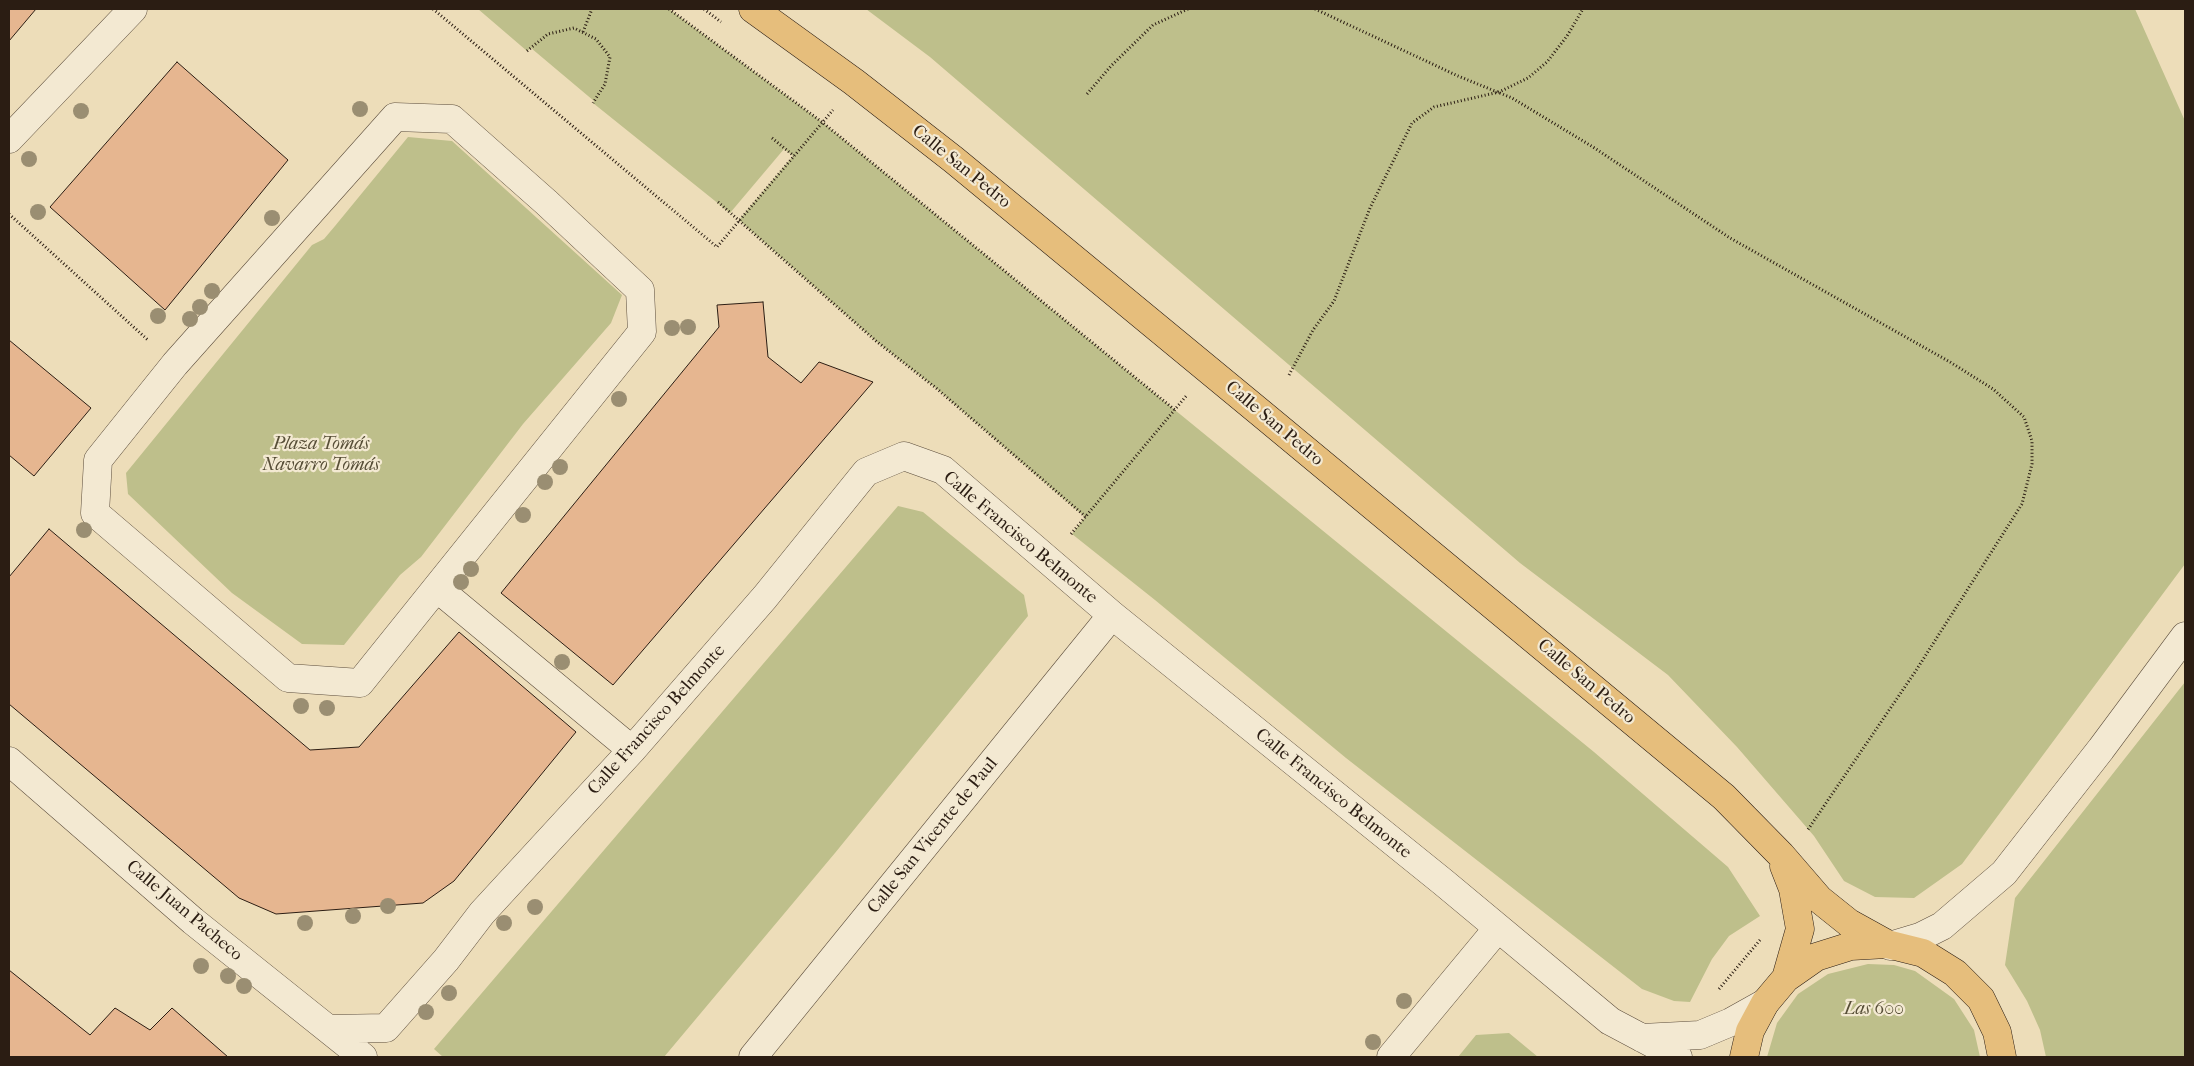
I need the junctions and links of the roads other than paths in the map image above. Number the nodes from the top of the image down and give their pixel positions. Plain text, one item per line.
1 (133, 9) edge
2 (753, 9) edge
3 (9, 139) edge
4 (437, 588) junction
5 (1112, 615) junction
6 (2185, 636) edge
7 (632, 750) junction
8 (9, 761) edge
9 (1781, 855) junction
10 (1498, 928) junction
11 (1888, 945) junction
12 (1786, 978) junction
13 (1765, 1003) junction
14 (328, 1029) junction
15 (1640, 1038) junction
16 (362, 1057) edge
17 (753, 1057) edge
18 (1391, 1057) edge
19 (1678, 1057) edge
20 (1744, 1057) edge
21 (2002, 1057) edge

1 - 3 street
2 - 9 main road, Calle San Pedro
4 - 4 street
4 - 7 street
5 - 7 street, Calle Francisco Belmonte
5 - 10 street, Calle Francisco Belmonte
5 - 17 street, Calle San Vicente de Paul
6 - 11 street
7 - 14 street, Calle Francisco Belmonte
8 - 14 street, Calle Juan Pacheco
9 - 11 main road, Calle San Pedro
9 - 12 main road
10 - 15 street, Calle Francisco Belmonte
10 - 18 street
11 - 12 main road
11 - 21 main road
12 - 13 main road
13 - 15 street
13 - 20 main road
14 - 16 street, Calle Juan Pacheco
15 - 19 street, Calle Francisco Belmonte

